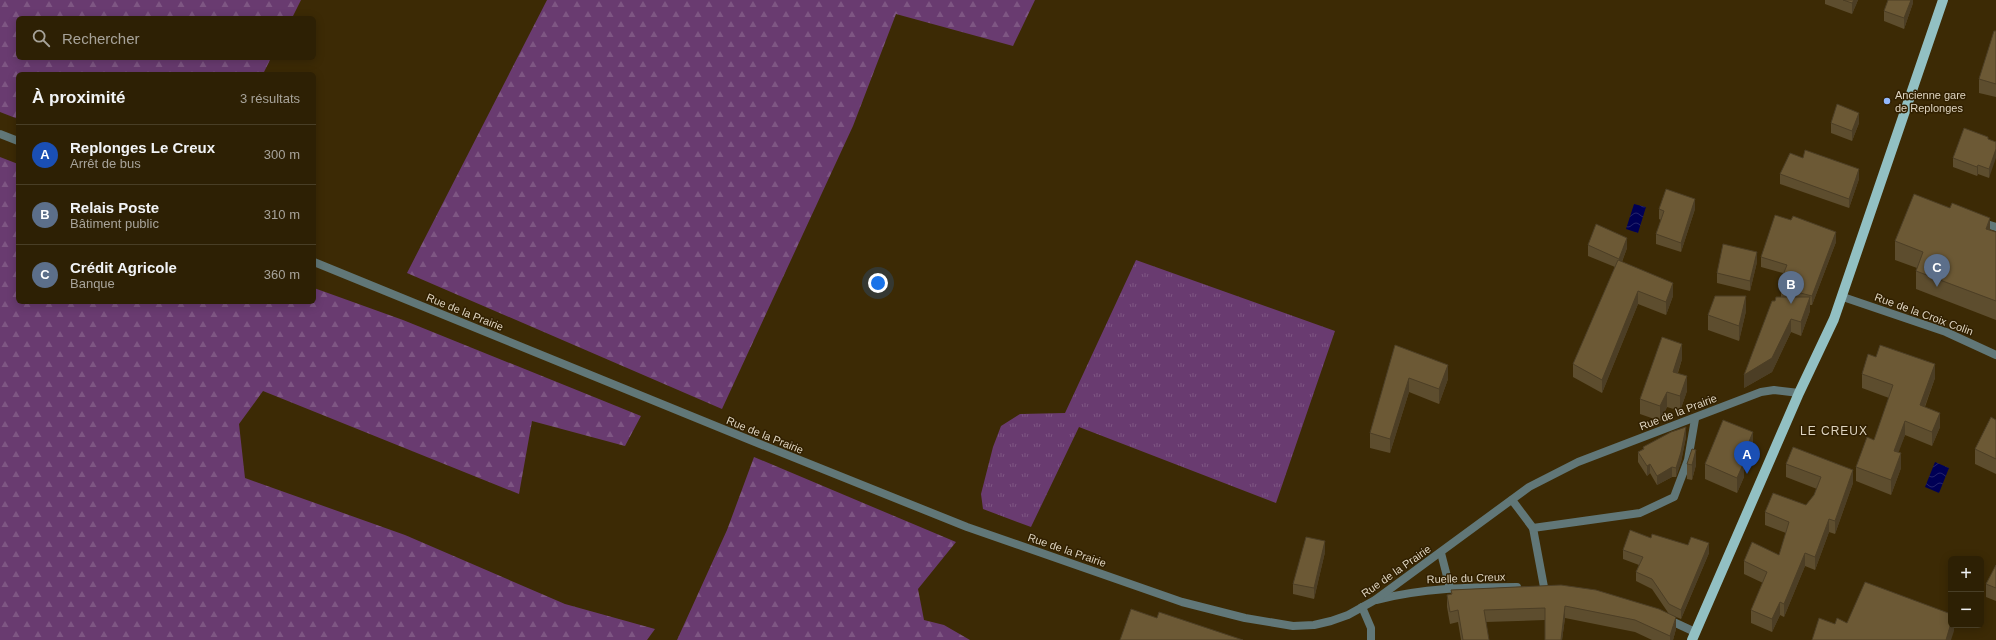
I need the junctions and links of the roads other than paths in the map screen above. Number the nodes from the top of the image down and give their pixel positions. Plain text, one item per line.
1 (1943, 0) edge
2 (0, 134) edge
3 (16, 140) edge
4 (1969, 218) edge
5 (1996, 227) edge
6 (316, 263) edge
7 (1843, 297) junction
8 (1996, 355) edge
9 (1799, 393) junction
10 (1694, 419) junction
11 (1512, 500) junction
12 (1533, 528) junction
13 (1441, 553) junction
14 (1536, 587) junction
15 (1553, 587) edge
16 (1450, 588) junction
17 (1375, 600) junction
18 (1362, 607) junction
19 (1660, 615) edge
20 (1694, 636) edge
21 (1371, 640) edge

1 - 7 main road
2 - 3 street
4 - 5 street
6 - 18 street, Rue de la Prairie
7 - 8 street, Rue de la Croix Colin
7 - 9 main road
9 - 10 street, Rue de la Prairie
9 - 20 main road
10 - 11 street, Rue de la Prairie
10 - 12 street
11 - 12 street
11 - 13 street, Rue de la Prairie
12 - 14 street
13 - 16 street
13 - 17 street, Rue de la Prairie
14 - 15 street, Ruelle du Creux
14 - 16 street, Ruelle du Creux
16 - 17 street, Ruelle du Creux
17 - 18 street, Rue de la Prairie
18 - 21 street
19 - 20 street

